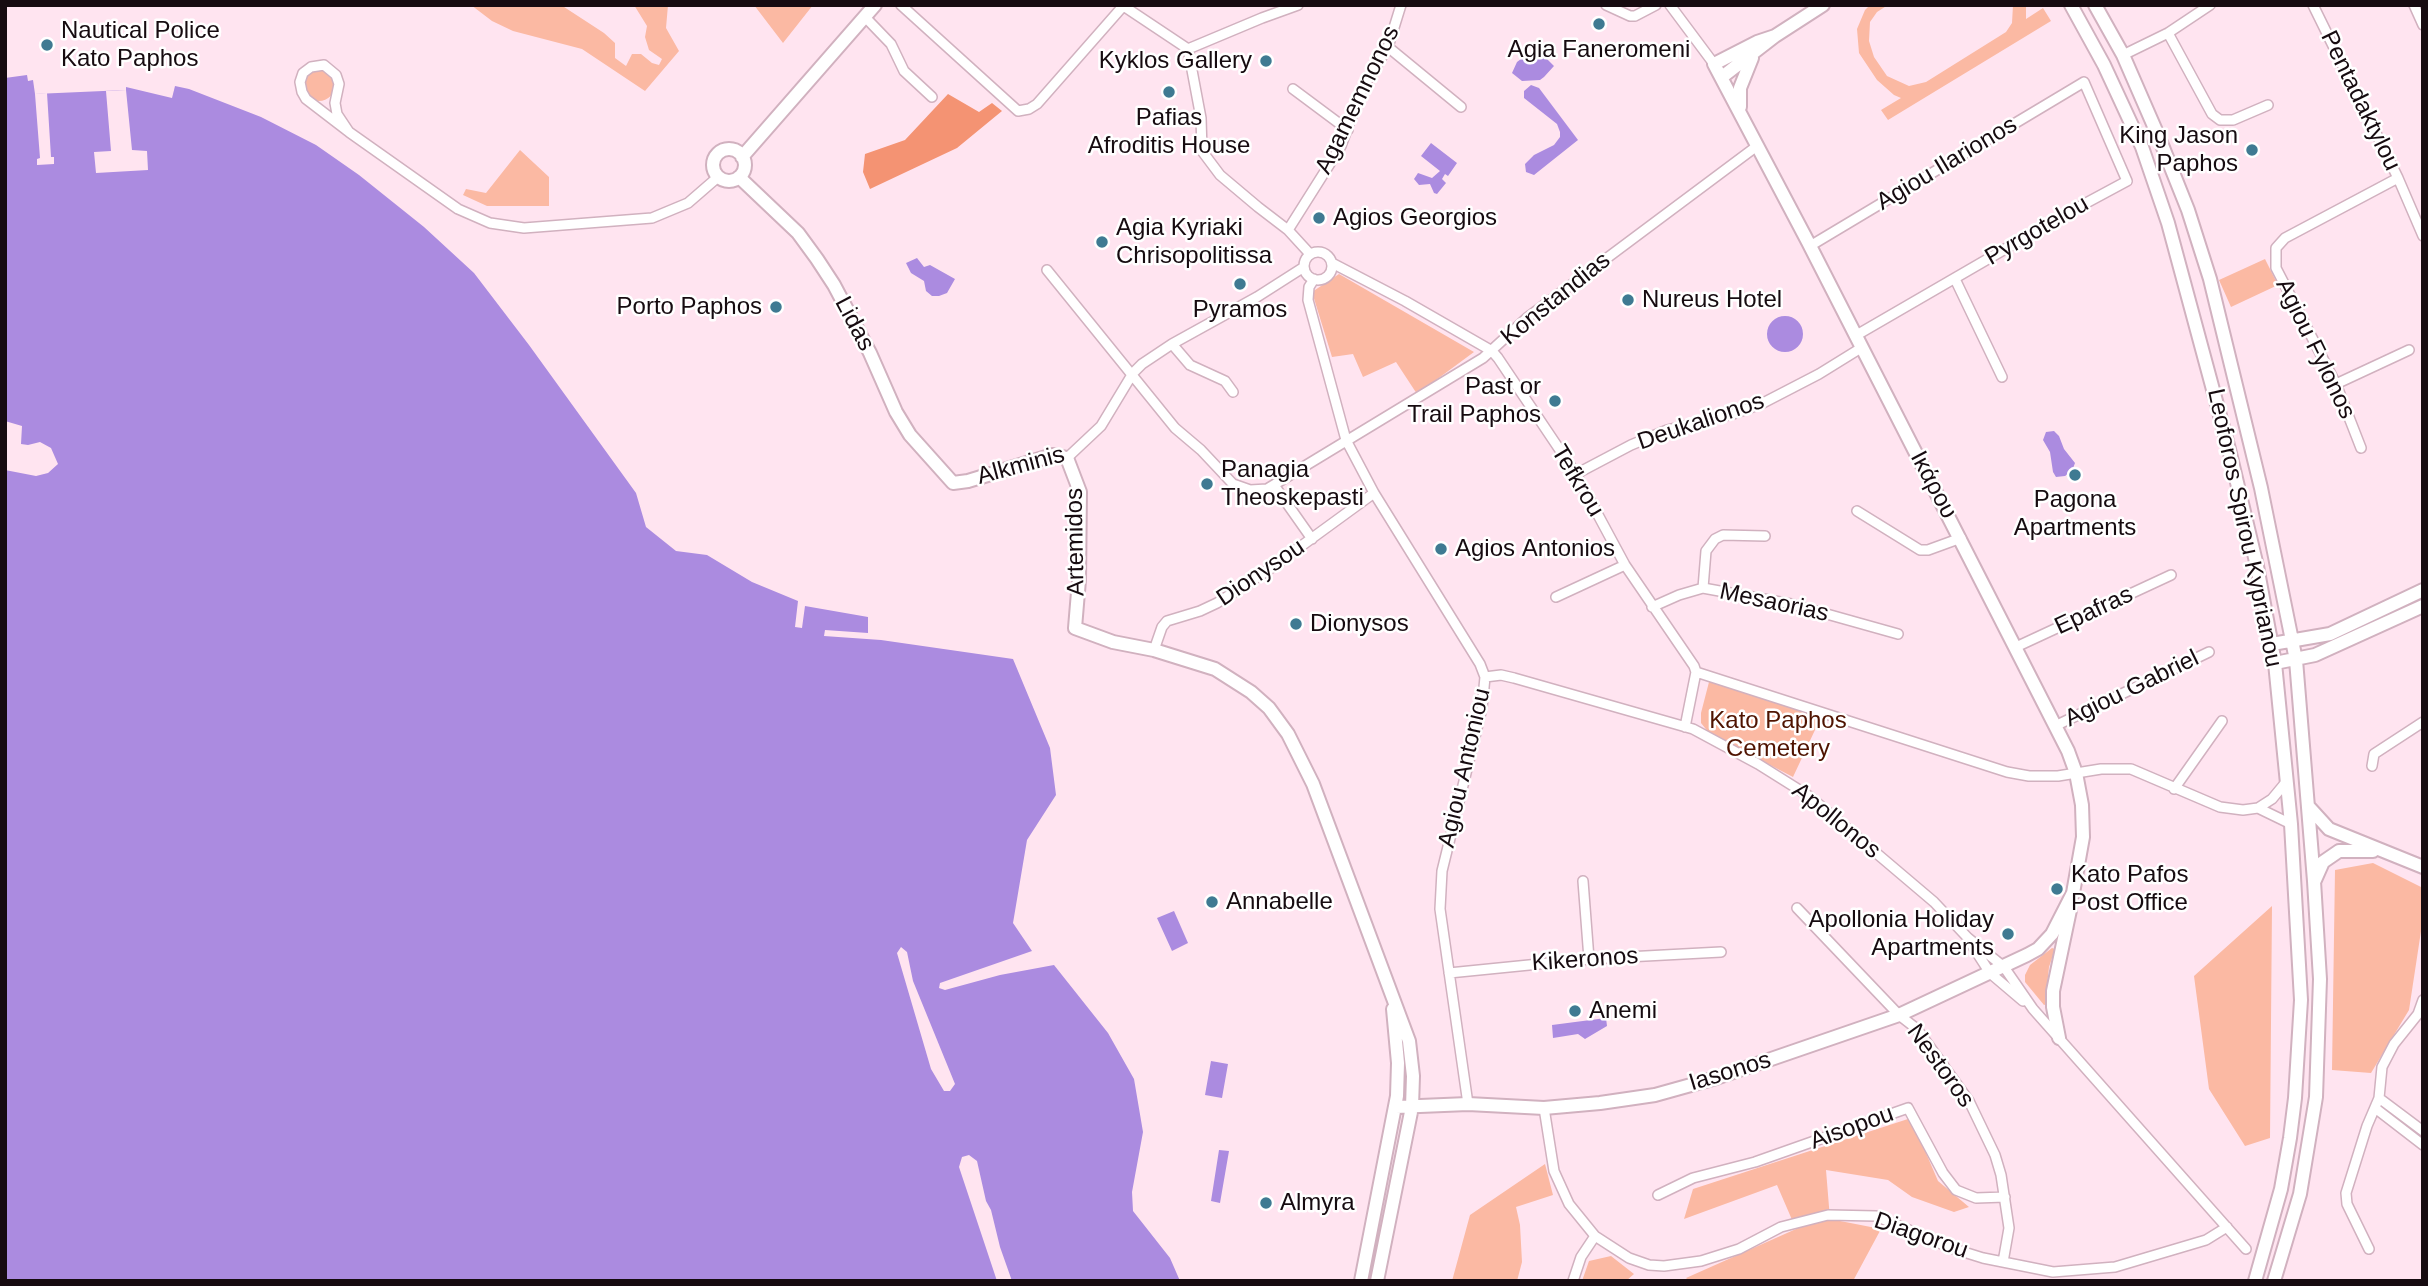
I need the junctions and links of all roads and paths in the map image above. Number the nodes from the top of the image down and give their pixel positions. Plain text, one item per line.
1 (875, 5) edge
2 (901, 5) edge
3 (1123, 5) edge
4 (1298, 5) edge
5 (1401, 5) edge
6 (1606, 5) edge
7 (1656, 5) edge
8 (1670, 5) edge
9 (1823, 5) edge
10 (2071, 5) edge
11 (2095, 5) edge
12 (2210, 5) edge
13 (2313, 5) edge
14 (2414, 5) edge
15 (865, 17) junction
16 (2423, 26) edge
17 (2168, 33) junction
18 (1775, 36) junction
19 (1388, 47) junction
20 (1188, 49) junction
21 (1754, 54) junction
22 (2123, 55) junction
23 (1714, 64) junction
24 (1722, 77) junction
25 (2084, 82) joint
26 (1293, 89) dead end
27 (337, 93) junction
28 (932, 97) dead end
29 (312, 102) junction
30 (2268, 105) dead end
31 (1461, 107) dead end
32 (1741, 112) junction
33 (1348, 130) junction
34 (349, 132) junction
35 (1757, 146) junction
36 (742, 157) junction
37 (718, 177) junction
38 (739, 177) junction
39 (2398, 178) junction
40 (1288, 230) junction
41 (2422, 233) edge
42 (1810, 246) junction
43 (1310, 254) junction
44 (1332, 263) junction
45 (1304, 267) junction
46 (1047, 270) dead end
47 (1314, 279) junction
48 (1955, 279) junction
49 (1858, 342) junction
50 (1172, 344) junction
51 (2409, 350) dead end
52 (1492, 351) junction
53 (1133, 373) junction
54 (2002, 377) dead end
55 (2336, 384) junction
56 (1233, 392) dead end
57 (1346, 440) junction
58 (2361, 448) dead end
59 (1067, 458) junction
60 (1576, 474) junction
61 (953, 483) joint
62 (1274, 485) junction
63 (1374, 493) junction
64 (1857, 511) dead end
65 (1765, 536) dead end
66 (1961, 538) junction
67 (1312, 539) junction
68 (1625, 565) junction
69 (2171, 575) dead end
70 (1703, 588) junction
71 (2423, 590) edge
72 (1556, 597) dead end
73 (2423, 606) edge
74 (1653, 607) junction
75 (1898, 634) dead end
76 (2293, 642) junction
77 (2272, 644) junction
78 (2016, 647) junction
79 (1154, 650) junction
80 (2209, 652) dead end
81 (2296, 660) junction
82 (2275, 663) junction
83 (1696, 673) junction
84 (1485, 677) junction
85 (2222, 721) dead end
86 (2423, 722) edge
87 (2055, 726) junction
88 (1685, 727) junction
89 (2372, 766) dead end
90 (2076, 773) junction
91 (2287, 781) junction
92 (2174, 789) junction
93 (2308, 806) junction
94 (2258, 808) junction
95 (2291, 824) junction
96 (2380, 851) junction
97 (2423, 867) edge
98 (1583, 881) dead end
99 (2314, 881) junction
100 (2073, 893) junction
101 (1797, 908) dead end
102 (1968, 938) junction
103 (1721, 952) dead end
104 (1589, 959) junction
105 (2004, 967) junction
106 (1449, 973) junction
107 (1990, 973) junction
108 (1391, 988) junction
109 (2423, 1000) edge
110 (2033, 1009) junction
111 (1899, 1015) junction
112 (2059, 1038) junction
113 (1397, 1101) junction
114 (1412, 1102) junction
115 (2377, 1103) junction
116 (1468, 1104) junction
117 (1544, 1108) junction
118 (2423, 1131) edge
119 (2423, 1146) edge
120 (1658, 1195) dead end
121 (2005, 1197) junction
122 (2227, 1227) junction
123 (1595, 1236) junction
124 (2369, 1248) dead end
125 (2246, 1249) dead end
126 (2003, 1262) junction
127 (1361, 1281) edge
128 (1377, 1281) edge
129 (1573, 1281) edge
130 (2255, 1281) edge
131 (2274, 1281) edge

1 - 15 main road
2 - 3 street
3 - 20 street
4 - 20 street
5 - 19 street, Agamemnonos
6 - 7 street
8 - 23 street, Ικάρου
9 - 18 main road
10 - 77 main road, Leoforos Spirou Kyprianou
11 - 22 main road, Leoforos Spirou Kyprianou
12 - 17 street
13 - 39 street, Pentadaktylou
14 - 16 street
15 - 28 street
15 - 36 main road
17 - 22 street
17 - 30 street
18 - 21 main road
18 - 23 main road
19 - 31 street
19 - 33 street, Agamemnonos
20 - 40 street
21 - 24 main road
21 - 32 main road
22 - 76 main road, Leoforos Spirou Kyprianou
23 - 24 main road, Ικάρου
24 - 32 main road, Ικάρου
25 - 42 street, Agiou Ilarionos
25 - 48 street, Pyrgotelou
26 - 33 street
27 - 29 street
27 - 29 street
27 - 34 street
29 - 34 street
32 - 35 main road, Ικάρου
33 - 40 street, Agamemnonos
34 - 37 street
35 - 42 main road, Ικάρου
35 - 52 street, Konstandias
36 - 37 main road
36 - 38 main road
37 - 38 main road
38 - 61 main road, Lidas
39 - 41 street, Pentadaktylou
39 - 55 street, Agiou Fylonos
40 - 43 street
42 - 49 main road, Ικάρου
43 - 44 street
43 - 45 street
44 - 47 street
44 - 52 street
45 - 47 street
45 - 50 street
46 - 53 street
47 - 57 street, Agiou Antoniou
48 - 49 street, Pyrgotelou
48 - 54 street
49 - 60 street, Deukalionos
49 - 66 main road, Ικάρου
50 - 53 street
50 - 56 street
51 - 55 street
52 - 57 street, Konstandias
52 - 60 street, Tefkrou
53 - 59 street, Alkminis
53 - 62 street
55 - 58 street, Agiou Fylonos
57 - 62 street, Konstandias
57 - 63 street, Agiou Antoniou
59 - 61 main road, Alkminis
59 - 79 main road, Artemidos
60 - 68 street, Tefkrou
62 - 67 street
63 - 67 street, Dionysou
63 - 84 street, Agiou Antoniou
64 - 66 street
65 - 70 street
66 - 78 main road, Ικάρου
67 - 79 street, Dionysou
68 - 72 street
68 - 74 street, Tefkrou
69 - 78 street, Epafras
70 - 74 street, Mesaorias
70 - 75 street, Mesaorias
71 - 76 main road
73 - 81 main road
74 - 83 street, Tefkrou
76 - 77 main road
76 - 81 main road, Leoforos Spirou Kyprianou
77 - 82 main road, Leoforos Spirou Kyprianou
78 - 87 main road, Ικάρου
79 - 108 main road
80 - 87 street, Agiou Gabriel
81 - 82 main road
81 - 93 main road, Leoforos Spirou Kyprianou
82 - 91 main road, Leoforos Spirou Kyprianou
83 - 88 street
83 - 90 street
84 - 88 street, Apollonos
84 - 106 street, Agiou Antoniou
85 - 92 street
86 - 89 street
87 - 90 main road, Ικάρου
88 - 102 street, Apollonos
90 - 92 street
90 - 100 main road, Ικάρου
91 - 94 street
91 - 95 main road, Leoforos Spirou Kyprianou
92 - 94 street
93 - 96 main road
93 - 99 main road, Leoforos Spirou Kyprianou
94 - 95 street
95 - 130 main road, Leoforos Spirou Kyprianou
96 - 97 main road
96 - 99 main road
98 - 104 street
99 - 131 main road, Leoforos Spirou Kyprianou
100 - 105 main road, Ικάρου
100 - 112 main road
101 - 111 street, Nestoros
102 - 105 street, Apollonos
102 - 107 street, Apollonos
103 - 104 street, Kikeronos
104 - 106 street, Kikeronos
105 - 107 main road, Iasonos
105 - 110 street, Apollonos
106 - 116 street, Agiou Antoniou
107 - 110 street, Apollonos
107 - 111 main road, Iasonos
108 - 113 main road
108 - 114 main road
109 - 115 street
110 - 112 street, Apollonos
111 - 117 main road, Iasonos
111 - 121 street, Nestoros
112 - 122 street, Apollonos
113 - 114 main road, Iasonos
113 - 127 main road
114 - 116 main road, Iasonos
114 - 128 main road
115 - 118 street
115 - 119 street
115 - 124 street
116 - 117 main road, Iasonos
117 - 123 street, Diagorou
120 - 121 street, Aisopou
121 - 126 street, Nestoros
122 - 125 street, Apollonos
122 - 126 street, Diagorou
123 - 126 street, Diagorou
123 - 129 street

